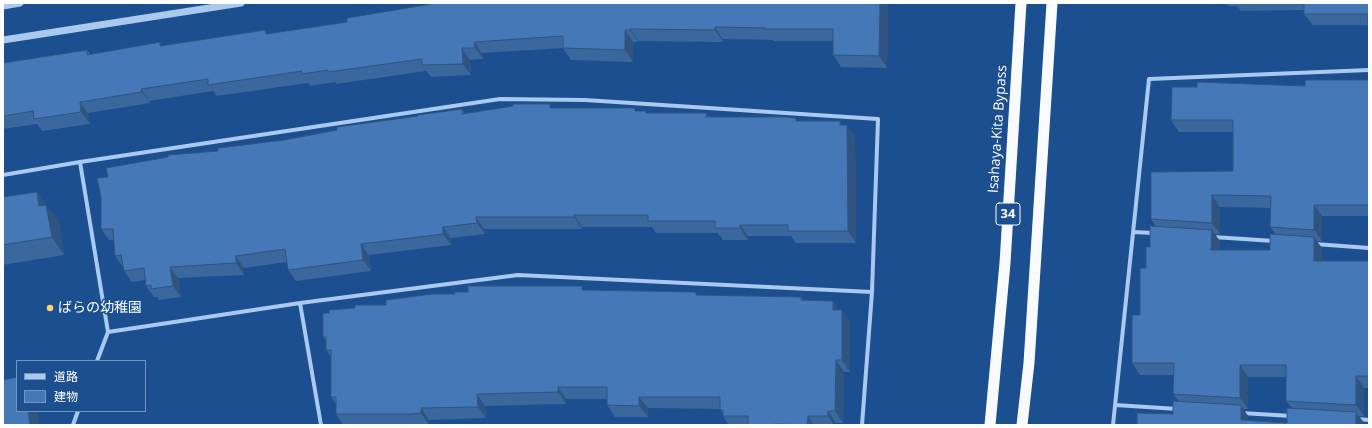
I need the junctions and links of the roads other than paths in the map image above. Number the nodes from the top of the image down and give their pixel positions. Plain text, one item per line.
1 (20, 3) edge
2 (241, 3) edge
3 (1021, 3) edge
4 (1052, 3) edge
5 (3, 6) edge
6 (3, 40) edge
7 (1369, 70) edge
8 (80, 162) junction
9 (3, 175) edge
10 (1133, 232) junction
11 (1156, 233) edge
12 (1212, 237) edge
13 (1282, 242) edge
14 (1306, 244) edge
15 (1369, 248) edge
16 (872, 292) junction
17 (300, 302) junction
18 (108, 332) junction
19 (97, 360) edge
20 (1115, 405) junction
21 (1186, 410) edge
22 (78, 412) edge
23 (1234, 412) edge
24 (1297, 416) edge
25 (1353, 419) edge
26 (1369, 420) edge
27 (73, 425) edge
28 (321, 425) edge
29 (862, 425) edge
30 (990, 425) edge
31 (1022, 425) edge
32 (1112, 425) edge

1 - 5 street
2 - 6 street
3 - 30 highway, Isahaya-Kita Bypass / 34
4 - 31 highway, 34
7 - 10 street
8 - 9 street
8 - 16 street
8 - 18 street
10 - 11 street
10 - 20 street
12 - 13 street
14 - 15 street
16 - 17 street
16 - 29 street
17 - 18 street
17 - 28 street
18 - 19 street
20 - 21 street
20 - 32 street
22 - 27 street
23 - 24 street
25 - 26 street

